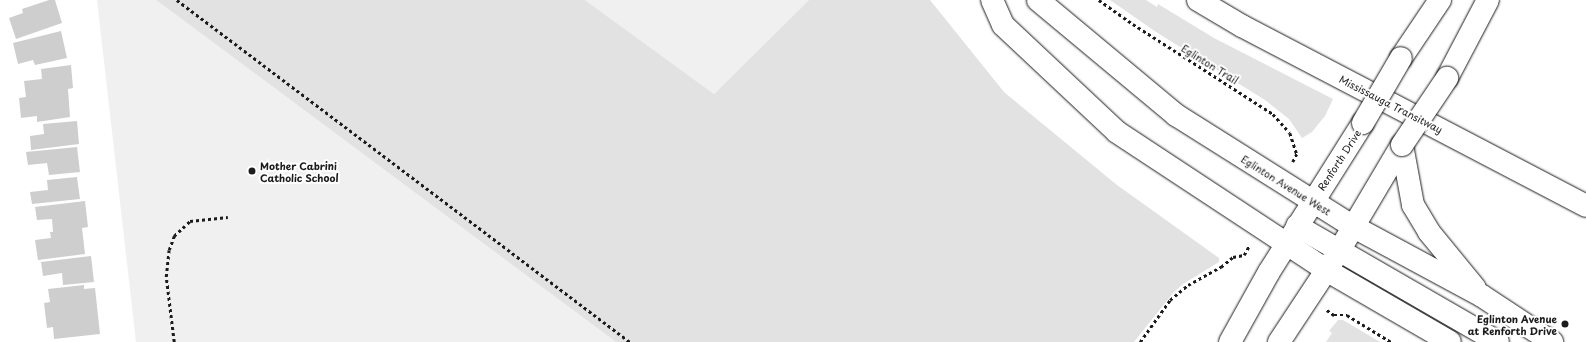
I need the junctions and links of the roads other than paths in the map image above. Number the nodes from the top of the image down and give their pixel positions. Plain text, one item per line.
1 (992, 0) edge
2 (1038, 0) edge
3 (1198, 0) edge
4 (1440, 0) edge
5 (1488, 0) edge
6 (1402, 145) junction
7 (1313, 201) junction
8 (1586, 206) edge
9 (1354, 227) junction
10 (1292, 235) junction
11 (1339, 251) junction
12 (1326, 270) junction
13 (1482, 296) junction
14 (1230, 342) edge
15 (1279, 342) edge
16 (1450, 342) edge
17 (1498, 342) edge
18 (1552, 342) edge

1 - 10 main road
2 - 7 main road, Eglinton Avenue West
3 - 8 main road, Mississauga Transitway
4 - 7 main road, Renforth Drive, bridge
5 - 6 main road, bridge
6 - 9 main road
6 - 13 main road
7 - 9 main road, Eglinton Avenue West
7 - 10 main road, Renforth Drive
9 - 11 main road
9 - 13 main road, Eglinton Avenue West
10 - 11 main road
10 - 12 main road
10 - 14 main road, Renforth Drive
11 - 12 main road
11 - 17 main road
12 - 15 main road
12 - 16 main road
13 - 18 main road, Eglinton Avenue West

